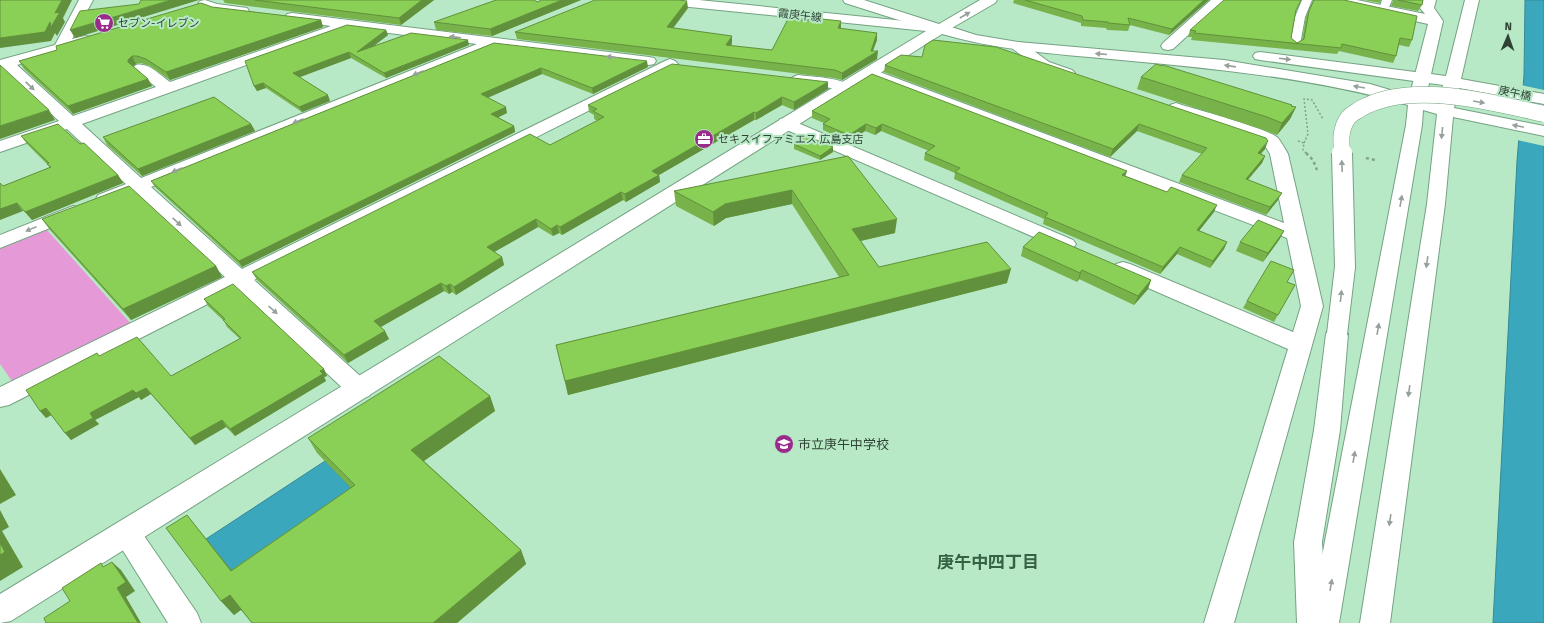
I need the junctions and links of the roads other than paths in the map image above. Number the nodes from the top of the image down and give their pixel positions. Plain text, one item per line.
1 (86, 0) edge
2 (660, 0) edge
3 (850, 0) edge
4 (990, 0) edge
5 (1219, 0) edge
6 (1307, 0) edge
7 (1338, 0) edge
8 (1429, 0) edge
9 (1472, 0) edge
10 (212, 2) edge
11 (1386, 5) edge
12 (190, 9) edge
13 (254, 13) edge
14 (278, 16) edge
15 (1436, 21) junction
16 (349, 25) junction
17 (940, 30) junction
18 (522, 31) edge
19 (98, 36) edge
20 (1015, 38) junction
21 (495, 42) junction
22 (1152, 44) dead end
23 (1295, 45) edge
24 (1168, 46) junction
25 (60, 48) junction
26 (2, 65) edge
27 (141, 68) edge
28 (869, 73) junction
29 (1082, 77) edge
30 (1424, 77) junction
31 (787, 78) edge
32 (1452, 81) junction
33 (168, 88) junction
34 (844, 88) junction
35 (1544, 99) edge
36 (1157, 102) edge
37 (1416, 102) junction
38 (1445, 110) junction
39 (1544, 114) edge
40 (70, 123) junction
41 (786, 123) junction
42 (1544, 131) edge
43 (0, 147) edge
44 (138, 186) junction
45 (1296, 234) junction
46 (0, 242) edge
47 (1083, 251) edge
48 (1105, 261) edge
49 (239, 279) junction
50 (1301, 345) junction
51 (360, 390) junction
52 (0, 398) edge
53 (126, 533) junction
54 (0, 611) edge
55 (186, 623) edge
56 (1219, 623) edge
57 (1312, 623) edge
58 (1324, 623) edge
59 (1375, 623) edge

1 - 25 street
2 - 17 street, 霞庚午線
3 - 17 street
17 -> 4 street
5 - 24 street
6 - 23 lane
7 - 11 street
8 - 15 street
9 - 32 street
10 - 12 street
10 - 13 street
11 - 15 street
14 - 16 street
15 - 30 street
21 -> 16 street
16 - 33 street
17 - 20 street
17 - 28 street
18 - 21 street
19 - 25 street
20 - 29 street
37 -> 20 street
21 -> 44 street
49 -> 21 street
22 - 24 street, 庚午橋
24 -> 30 street, 庚午橋
25 - 26 street
26 -> 40 street
27 - 33 street
28 - 34 street
28 - 45 street
30 - 32 street, 庚午橋
30 - 37 street
31 - 34 street
32 - 35 street, 庚午橋
32 - 37 street
32 - 38 street
33 - 40 street
34 - 41 street
36 - 45 street
37 - 38 street
58 -> 37 street
42 -> 38 street
38 -> 59 street
57 -> 39 street, bridge
40 - 43 street
40 - 44 street
41 - 47 street
41 - 51 street
44 -> 46 street
44 -> 49 street
45 - 50 street
48 - 50 street
49 -> 51 street
49 - 52 street
50 - 56 street
51 - 53 street
53 - 54 street
53 - 55 street

